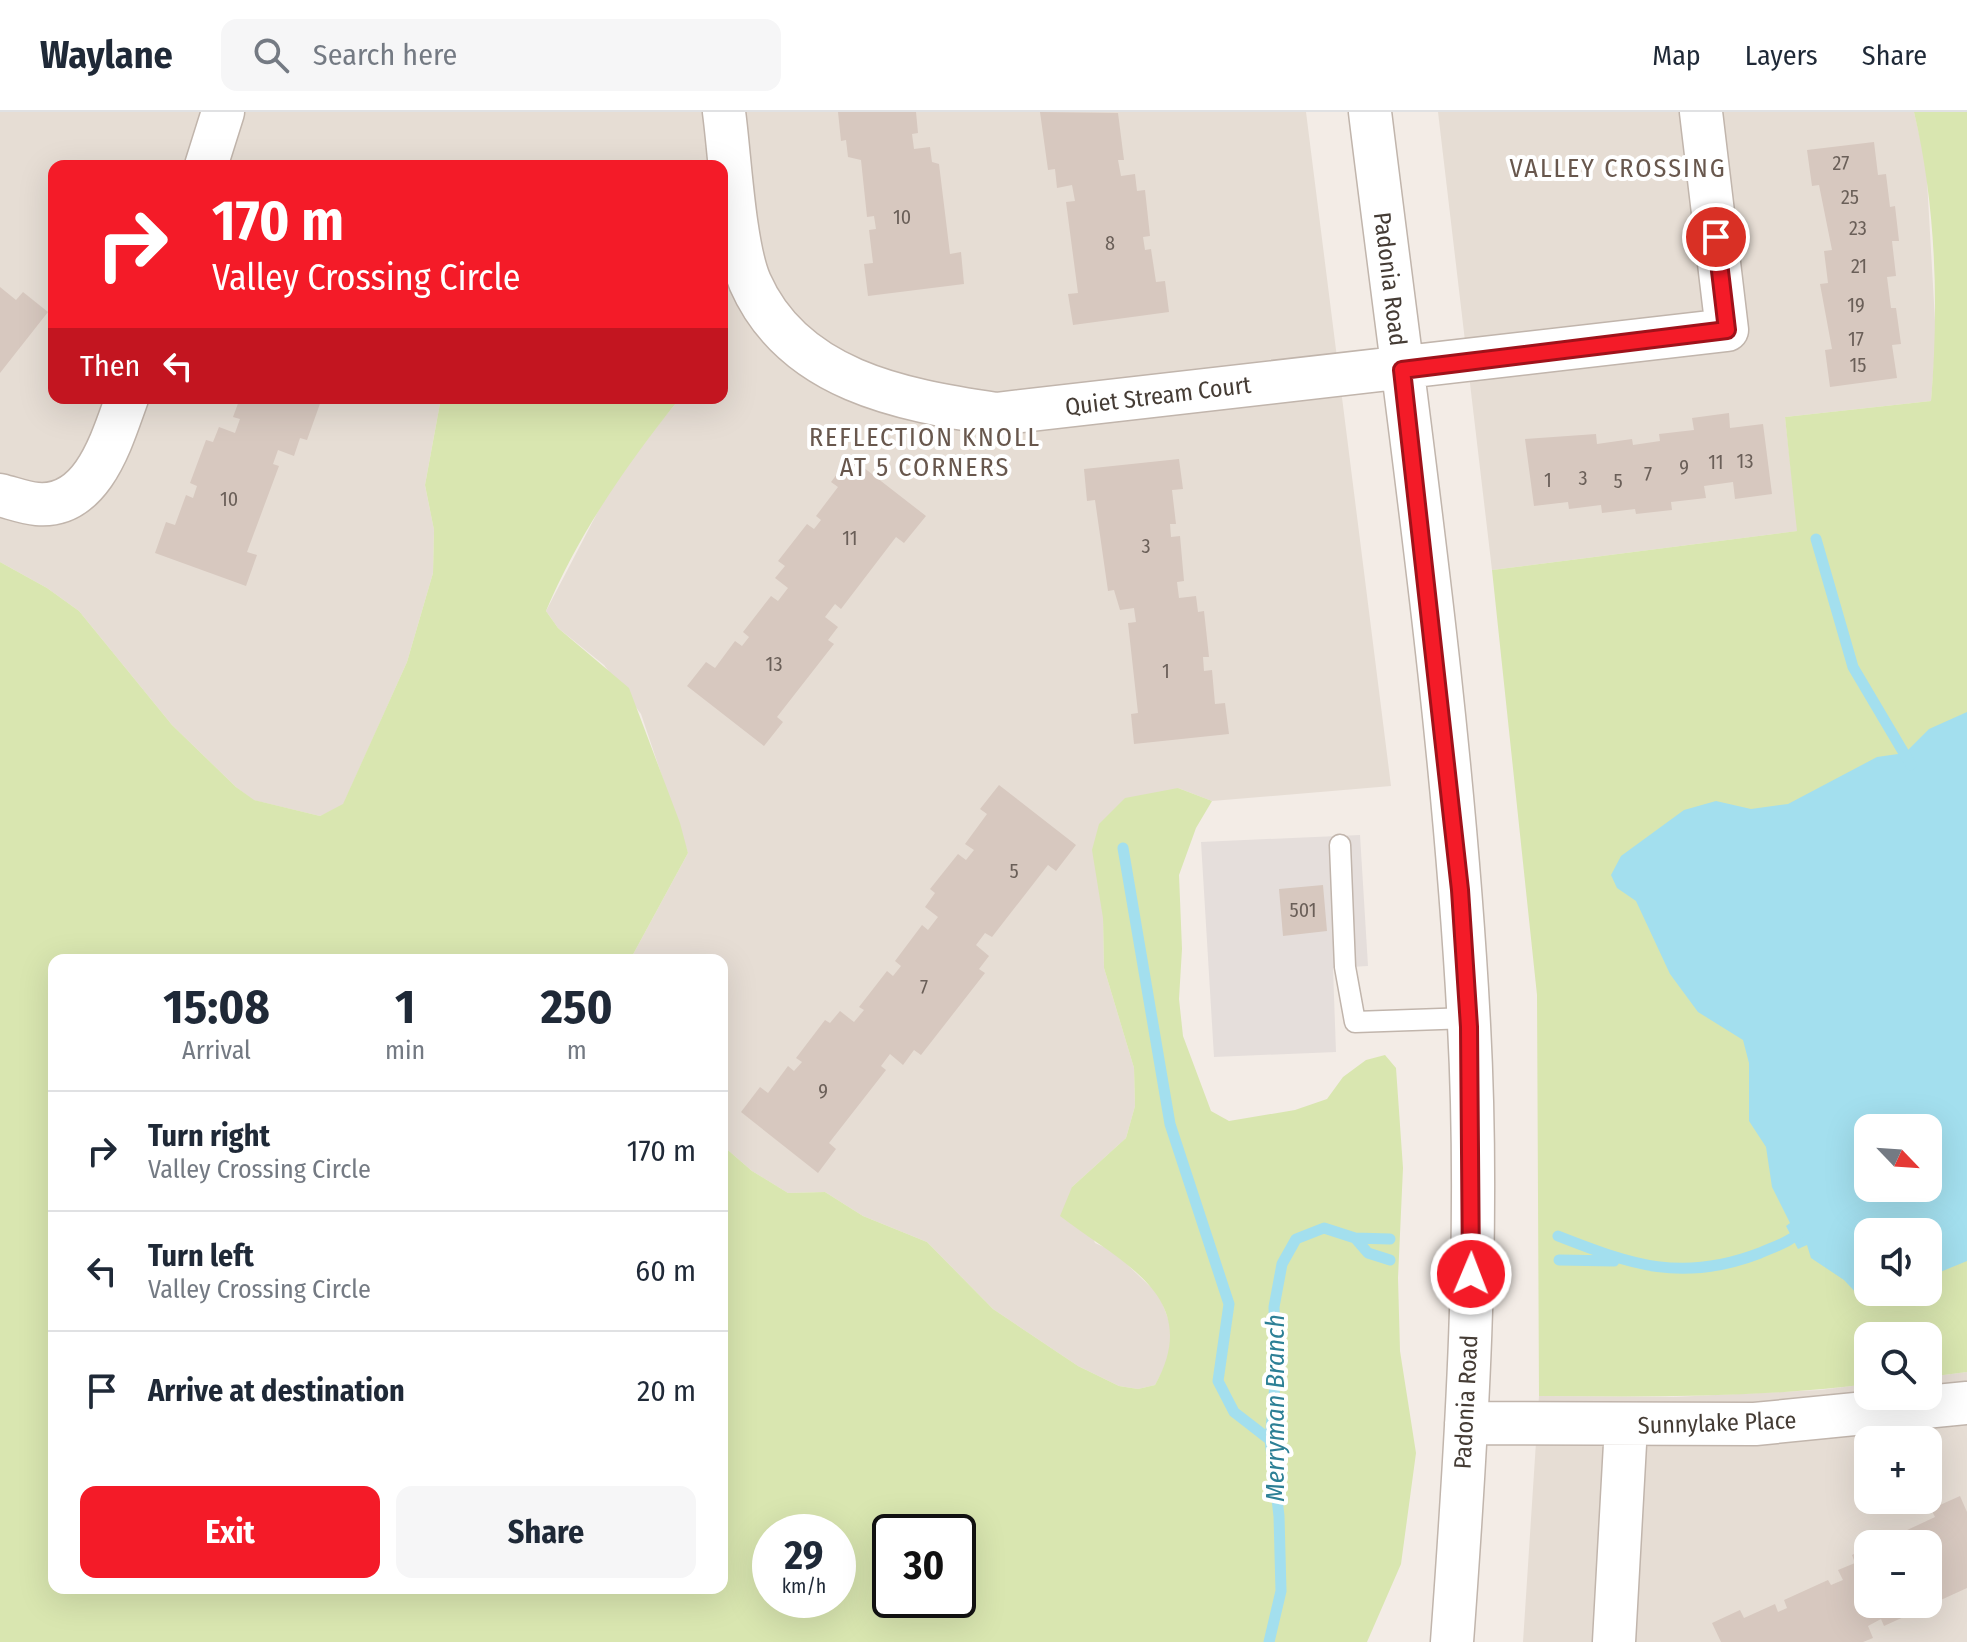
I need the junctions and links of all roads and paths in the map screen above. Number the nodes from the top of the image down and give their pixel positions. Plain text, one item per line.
1 (223, 112) edge
2 (724, 112) edge
3 (1370, 112) edge
4 (1701, 112) edge
5 (208, 160) edge
6 (1402, 370) junction
7 (125, 404) edge
8 (0, 495) edge
9 (1340, 845) dead end
10 (1469, 1018) junction
11 (1967, 1403) edge
12 (1466, 1423) junction
13 (1626, 1426) junction
14 (1452, 1642) edge
15 (1614, 1642) edge

1 - 5 street
2 - 6 street, Quiet Stream Court
3 - 6 street, Padonia Road
4 - 6 street, Quiet Stream Court
6 - 10 street, Padonia Road
7 - 8 street
9 - 10 lane
10 - 12 street, Padonia Road
11 - 13 street, Sunnylake Place
12 - 13 street, Sunnylake Place
12 - 14 street, Padonia Road
13 - 15 street

